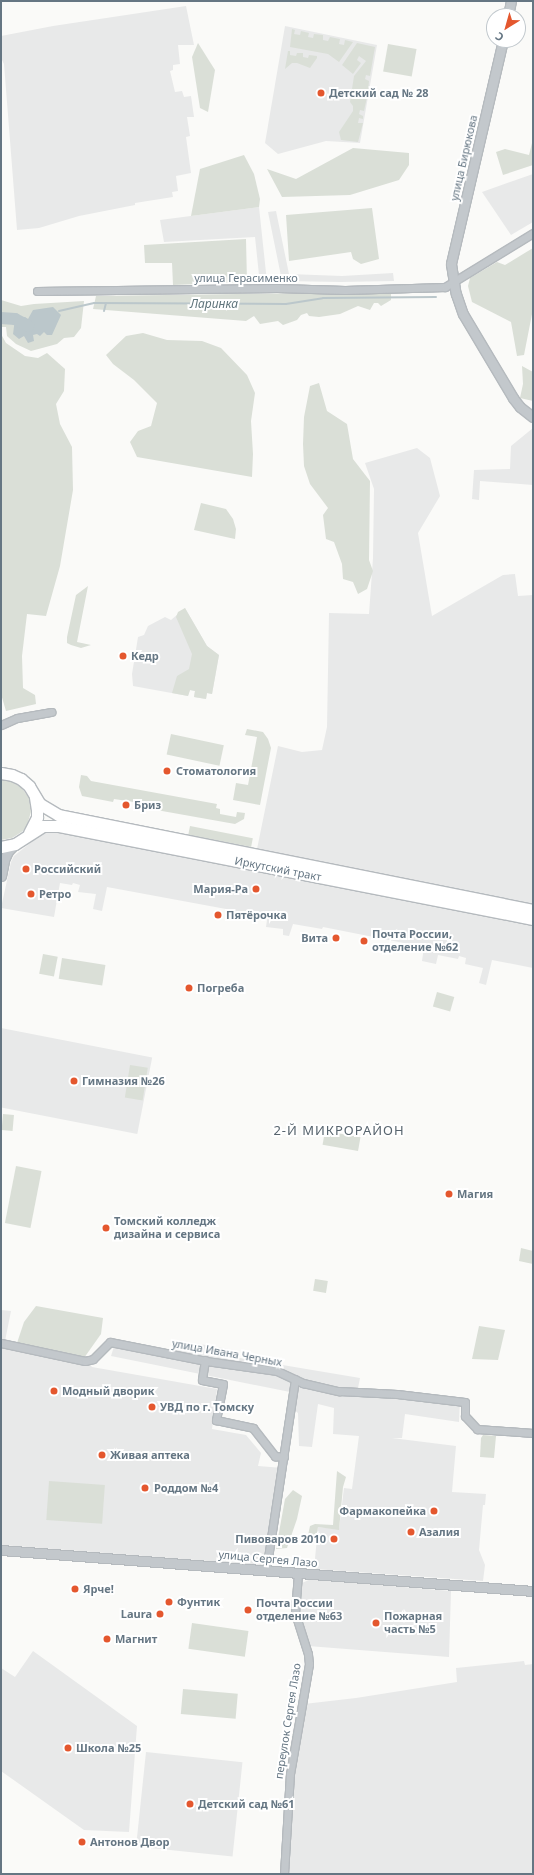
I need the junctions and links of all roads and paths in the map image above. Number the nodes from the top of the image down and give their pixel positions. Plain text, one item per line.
1 (501, 48) edge
2 (533, 233) edge
3 (453, 281) junction
4 (37, 291) dead end
5 (533, 417) edge
6 (51, 712) dead end
7 (1, 725) edge
8 (1, 773) edge
9 (34, 795) junction
10 (26, 837) junction
11 (15, 844) junction
12 (1, 847) edge
13 (1, 876) edge
14 (533, 910) edge
15 (533, 919) edge
16 (1, 1343) edge
17 (205, 1360) junction
18 (295, 1379) junction
19 (533, 1433) edge
20 (284, 1457) junction
21 (1, 1550) edge
22 (266, 1571) junction
23 (298, 1573) junction
24 (533, 1591) edge
25 (284, 1874) edge

1 - 3 street, улица Бирюкова
2 - 3 street
3 - 4 street, улица Герасименко
3 - 5 street, улица Бирюкова
6 - 7 street
8 - 9 main road, Иркутский тракт
9 - 10 main road, Иркутский тракт
9 - 14 main road, Иркутский тракт
10 - 11 main road, Иркутский тракт
10 - 15 main road, Иркутский тракт
11 - 12 main road, Иркутский тракт
11 - 13 street
16 - 17 street, улица Ивана Черных
17 - 18 street, улица Ивана Черных
17 - 20 street
18 - 19 street, улица Ивана Черных
18 - 20 street
20 - 22 street
21 - 22 street, улица Сергея Лазо
22 - 23 street, улица Сергея Лазо
23 - 24 street, улица Сергея Лазо
23 - 25 street, переулок Сергея Лазо

